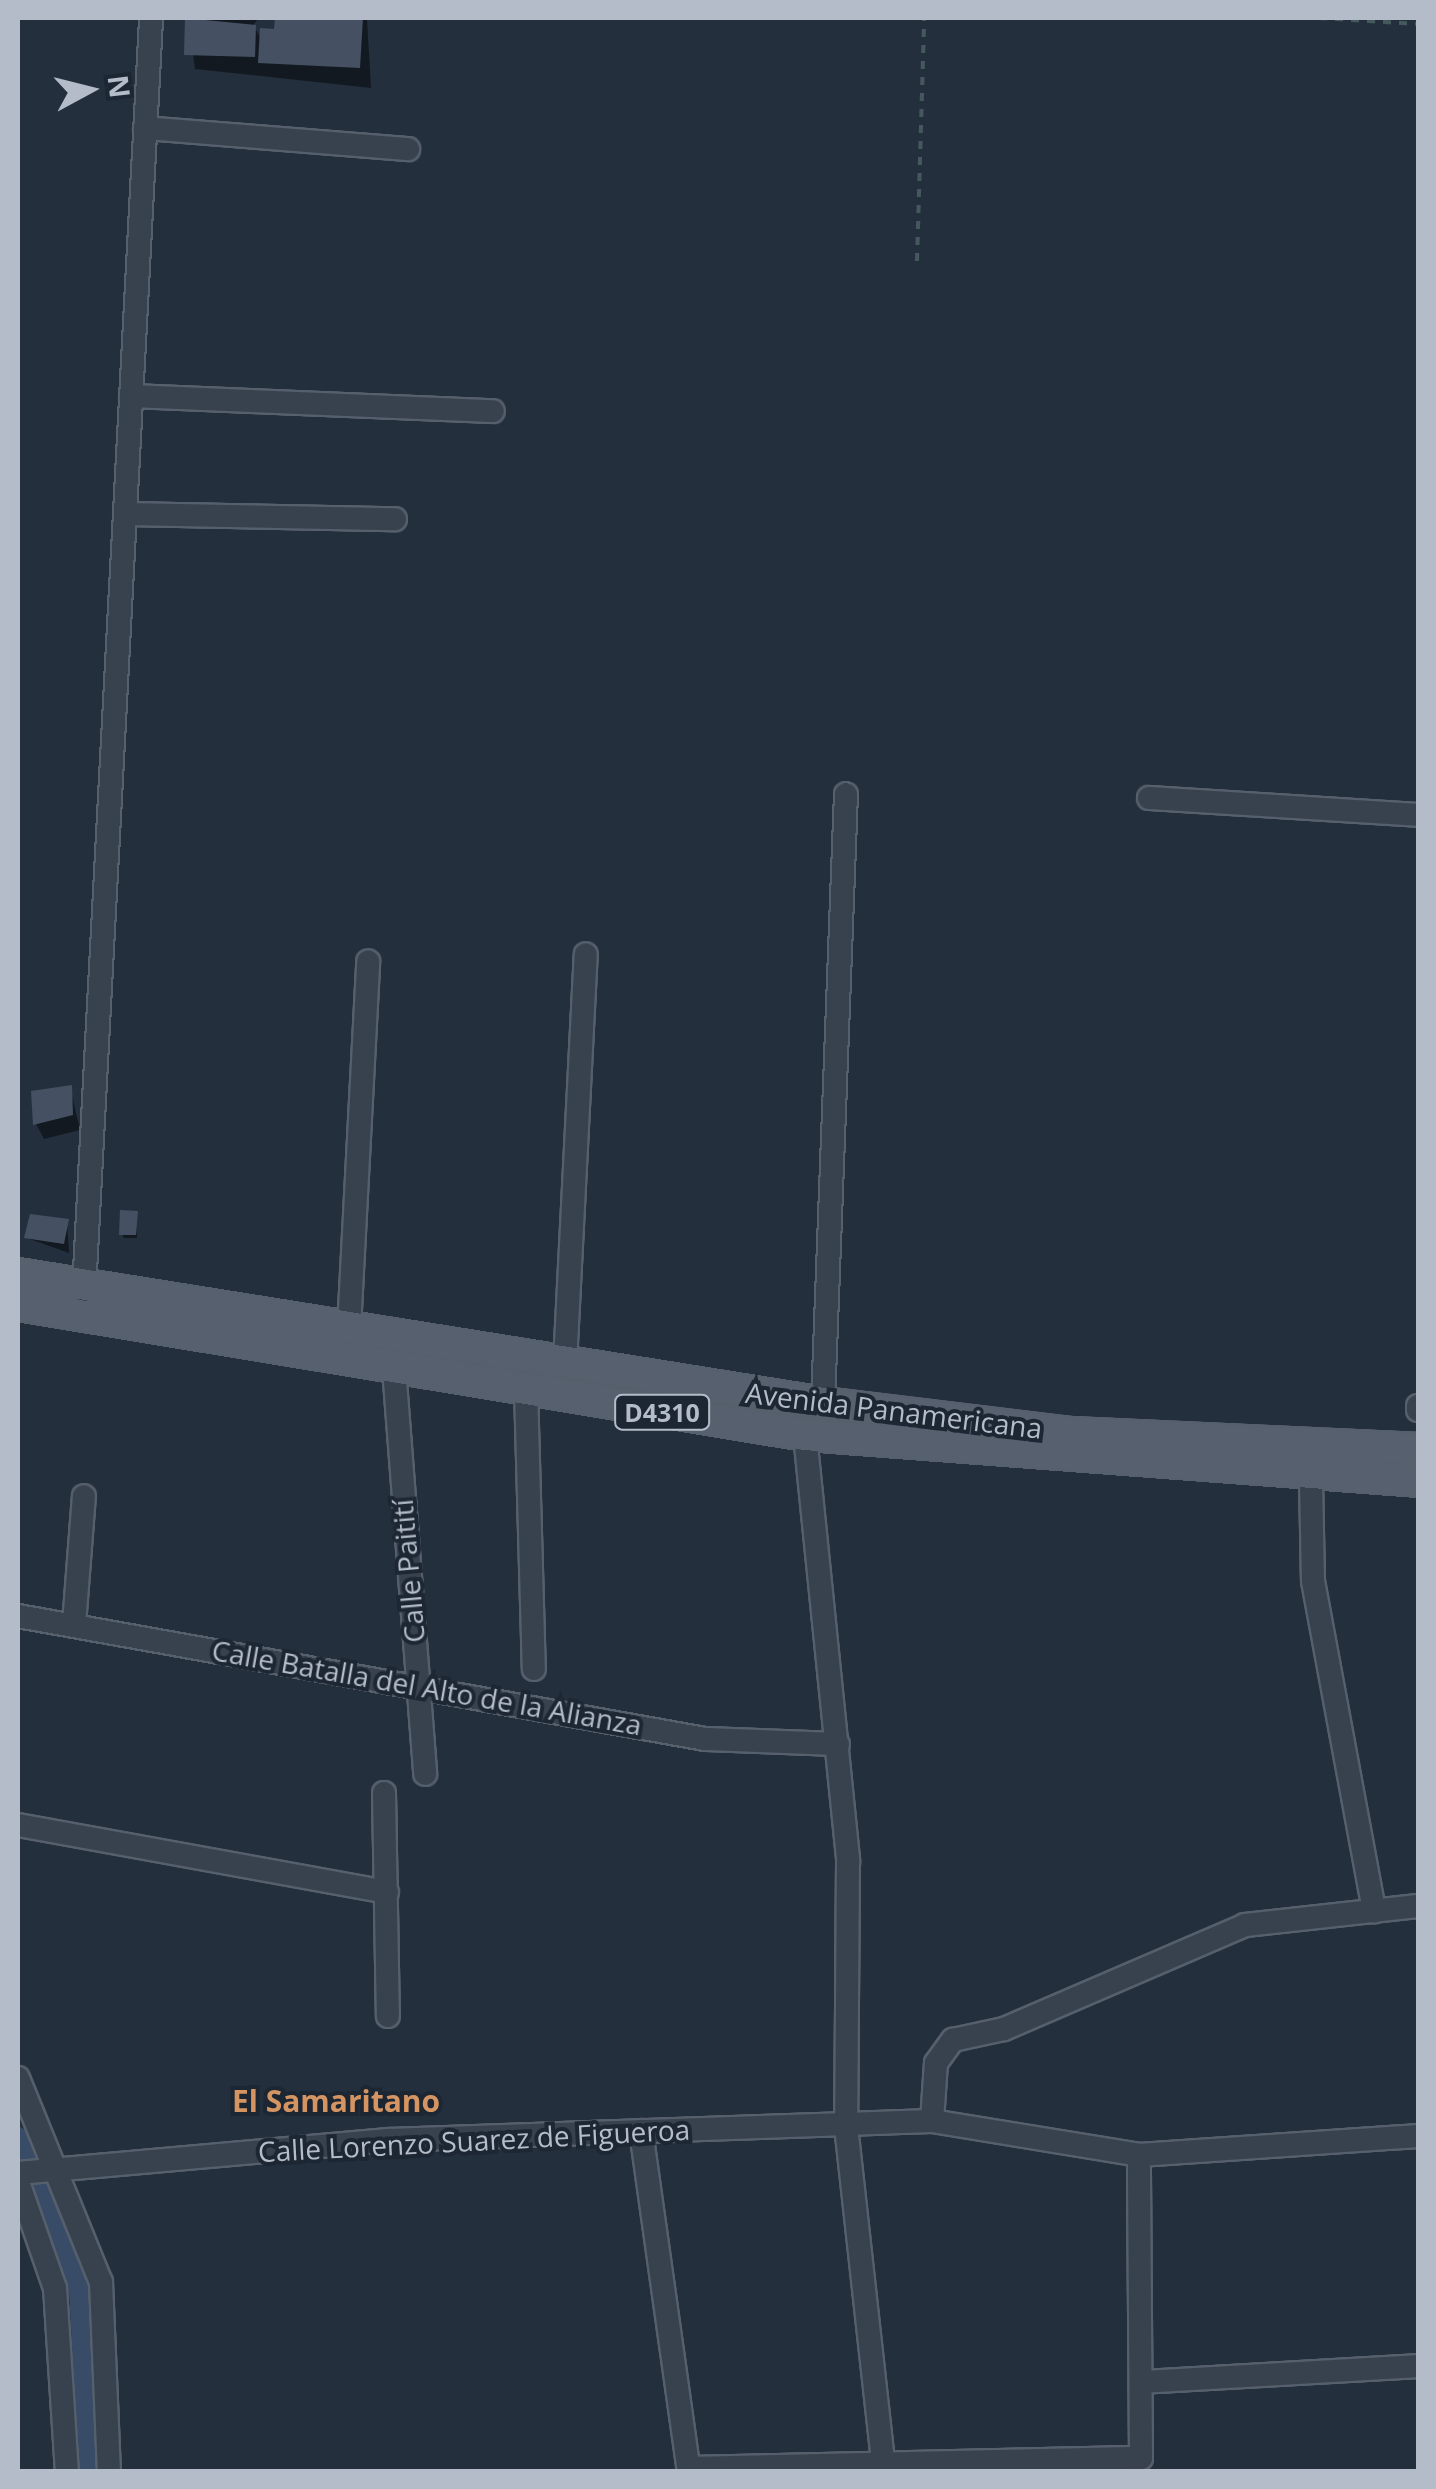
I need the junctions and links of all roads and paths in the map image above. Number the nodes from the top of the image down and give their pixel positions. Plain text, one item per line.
1 (151, 18) edge
2 (924, 18) edge
3 (1319, 18) edge
4 (1418, 24) edge
5 (146, 128) junction
6 (408, 149) dead end
7 (917, 261) dead end
8 (131, 396) junction
9 (492, 410) dead end
10 (125, 514) junction
11 (395, 519) dead end
12 (846, 794) dead end
13 (1148, 798) dead end
14 (1418, 815) edge
15 (586, 955) dead end
16 (368, 961) dead end
17 (18, 1274) edge
18 (84, 1290) junction
19 (18, 1306) edge
20 (349, 1329) junction
21 (565, 1364) junction
22 (394, 1368) junction
23 (526, 1389) junction
24 (823, 1403) junction
25 (804, 1436) junction
26 (1418, 1449) edge
27 (1311, 1479) junction
28 (1418, 1481) edge
29 (84, 1496) dead end
30 (18, 1616) edge
31 (74, 1624) junction
32 (534, 1669) dead end
33 (418, 1682) junction
34 (838, 1744) junction
35 (425, 1774) dead end
36 (384, 1793) dead end
37 (18, 1825) edge
38 (387, 1892) junction
39 (1418, 1906) edge
40 (1374, 1911) junction
41 (388, 2016) dead end
42 (18, 2078) edge
43 (932, 2122) junction
44 (846, 2126) junction
45 (640, 2130) junction
46 (1418, 2136) edge
47 (1138, 2155) junction
48 (32, 2172) edge
49 (1418, 2366) edge
50 (1142, 2382) junction
51 (883, 2468) edge
52 (689, 2470) edge
53 (66, 2472) edge
54 (109, 2472) edge

1 - 5 street
2 - 7 path
3 - 4 path
5 - 6 street
5 - 8 street
8 - 9 street
8 - 10 street
10 - 11 street
10 - 18 street
12 - 24 street
13 - 14 street
15 - 21 street
16 - 20 street
17 - 18 main road, Avenida Panamericana / D4310
18 - 20 main road, Avenida Panamericana / D4310
19 - 22 main road, Avenida Panamericana / D4310
20 - 21 main road, Avenida Panamericana / D4310
21 - 24 main road, Avenida Panamericana / D4310
22 - 23 main road, Avenida Panamericana / D4310
22 - 33 street, Calle Paitití
23 - 25 main road, Avenida Panamericana / D4310
23 - 32 street
24 - 26 main road, Avenida Panamericana / D4310
25 - 27 main road, Avenida Panamericana / D4310
25 - 34 street
27 - 28 main road, Avenida Panamericana / D4310
27 - 40 street
29 - 31 street
30 - 31 street, Calle Batalla del Alto de la Alianza
31 - 33 street, Calle Batalla del Alto de la Alianza
33 - 34 street, Calle Batalla del Alto de la Alianza
33 - 35 street, Calle Paitití
34 - 44 street
36 - 38 street
37 - 38 street
38 - 41 street
39 - 40 street
40 - 43 street
42 - 48 street
43 - 44 street, Calle Lorenzo Suarez de Figueroa
43 - 47 street, Calle Lorenzo Suarez de Figueroa
44 - 45 street, Calle Lorenzo Suarez de Figueroa
44 - 51 street
45 - 48 street, Calle Lorenzo Suarez de Figueroa
45 - 52 street
46 - 47 street, Calle Lorenzo Suarez de Figueroa
47 - 50 street
48 - 53 street
48 - 54 street
49 - 50 street
50 - 51 street
51 - 52 street

